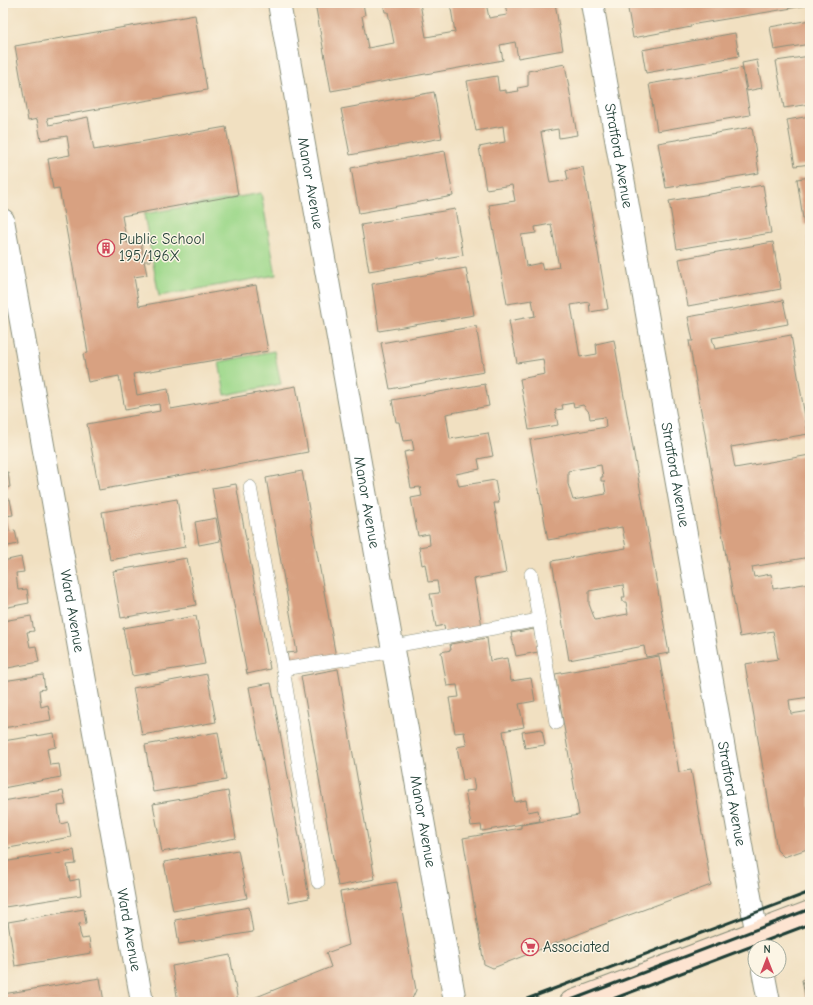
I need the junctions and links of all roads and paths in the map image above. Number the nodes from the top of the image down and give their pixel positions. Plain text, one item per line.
1 (279, 3) edge
2 (592, 3) edge
3 (3, 220) edge
4 (250, 488) dead end
5 (531, 574) dead end
6 (539, 620) junction
7 (393, 648) junction
8 (283, 669) junction
9 (556, 723) dead end
10 (318, 882) dead end
11 (810, 912) edge
12 (758, 939) edge
13 (760, 939) edge
14 (747, 944) edge
15 (765, 979) edge
16 (142, 1002) edge
17 (455, 1002) edge
18 (571, 1002) edge
19 (769, 1002) edge

1 - 7 street, Manor Avenue
2 - 12 street, Stratford Avenue
3 - 16 street, Ward Avenue
4 - 8 lane
5 - 6 lane
6 - 7 lane
6 - 9 lane
7 - 8 lane
7 - 17 street, Manor Avenue
8 - 10 lane
11 - 13 main road
14 - 18 main road
15 - 19 street

